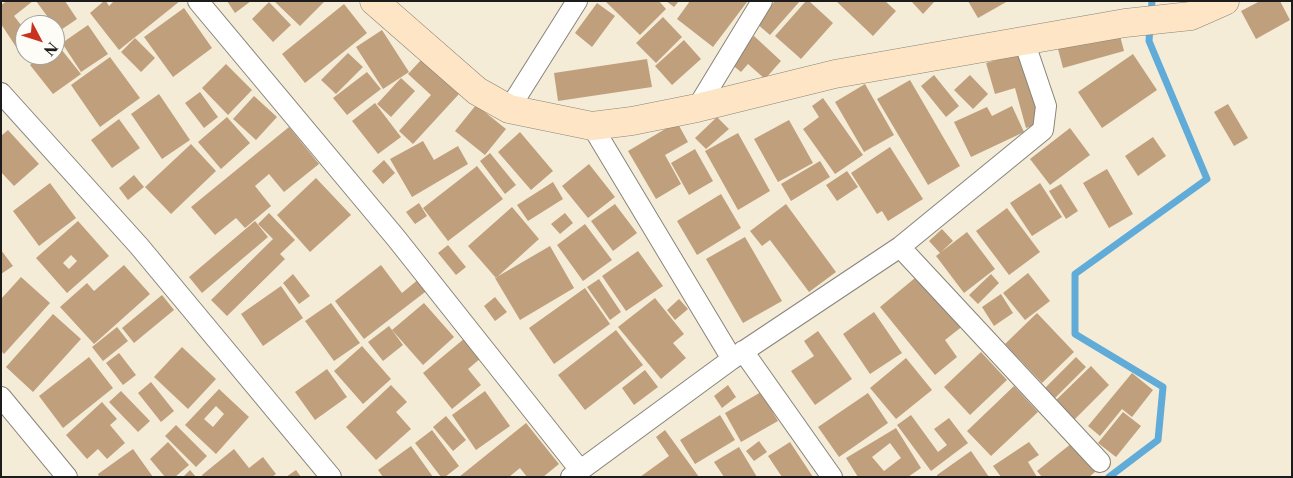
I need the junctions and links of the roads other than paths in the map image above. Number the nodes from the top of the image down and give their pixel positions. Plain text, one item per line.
1 (198, 1) edge
2 (374, 1) edge
3 (577, 1) edge
4 (762, 1) edge
5 (1226, 1) edge
6 (1024, 41) junction
7 (1, 92) edge
8 (697, 108) junction
9 (509, 109) junction
10 (592, 126) junction
11 (900, 247) junction
12 (738, 355) junction
13 (1, 397) edge
14 (1100, 462) dead end
15 (575, 473) edge
16 (67, 477) edge
17 (331, 477) edge
18 (832, 477) edge

1 - 15 street
2 - 9 street
3 - 9 street
4 - 8 street
5 - 6 street
6 - 8 street
6 - 11 street
7 - 17 street
8 - 10 street
9 - 10 street
10 - 12 street
11 - 12 street
11 - 14 street
12 - 15 street
12 - 18 street
13 - 16 street

